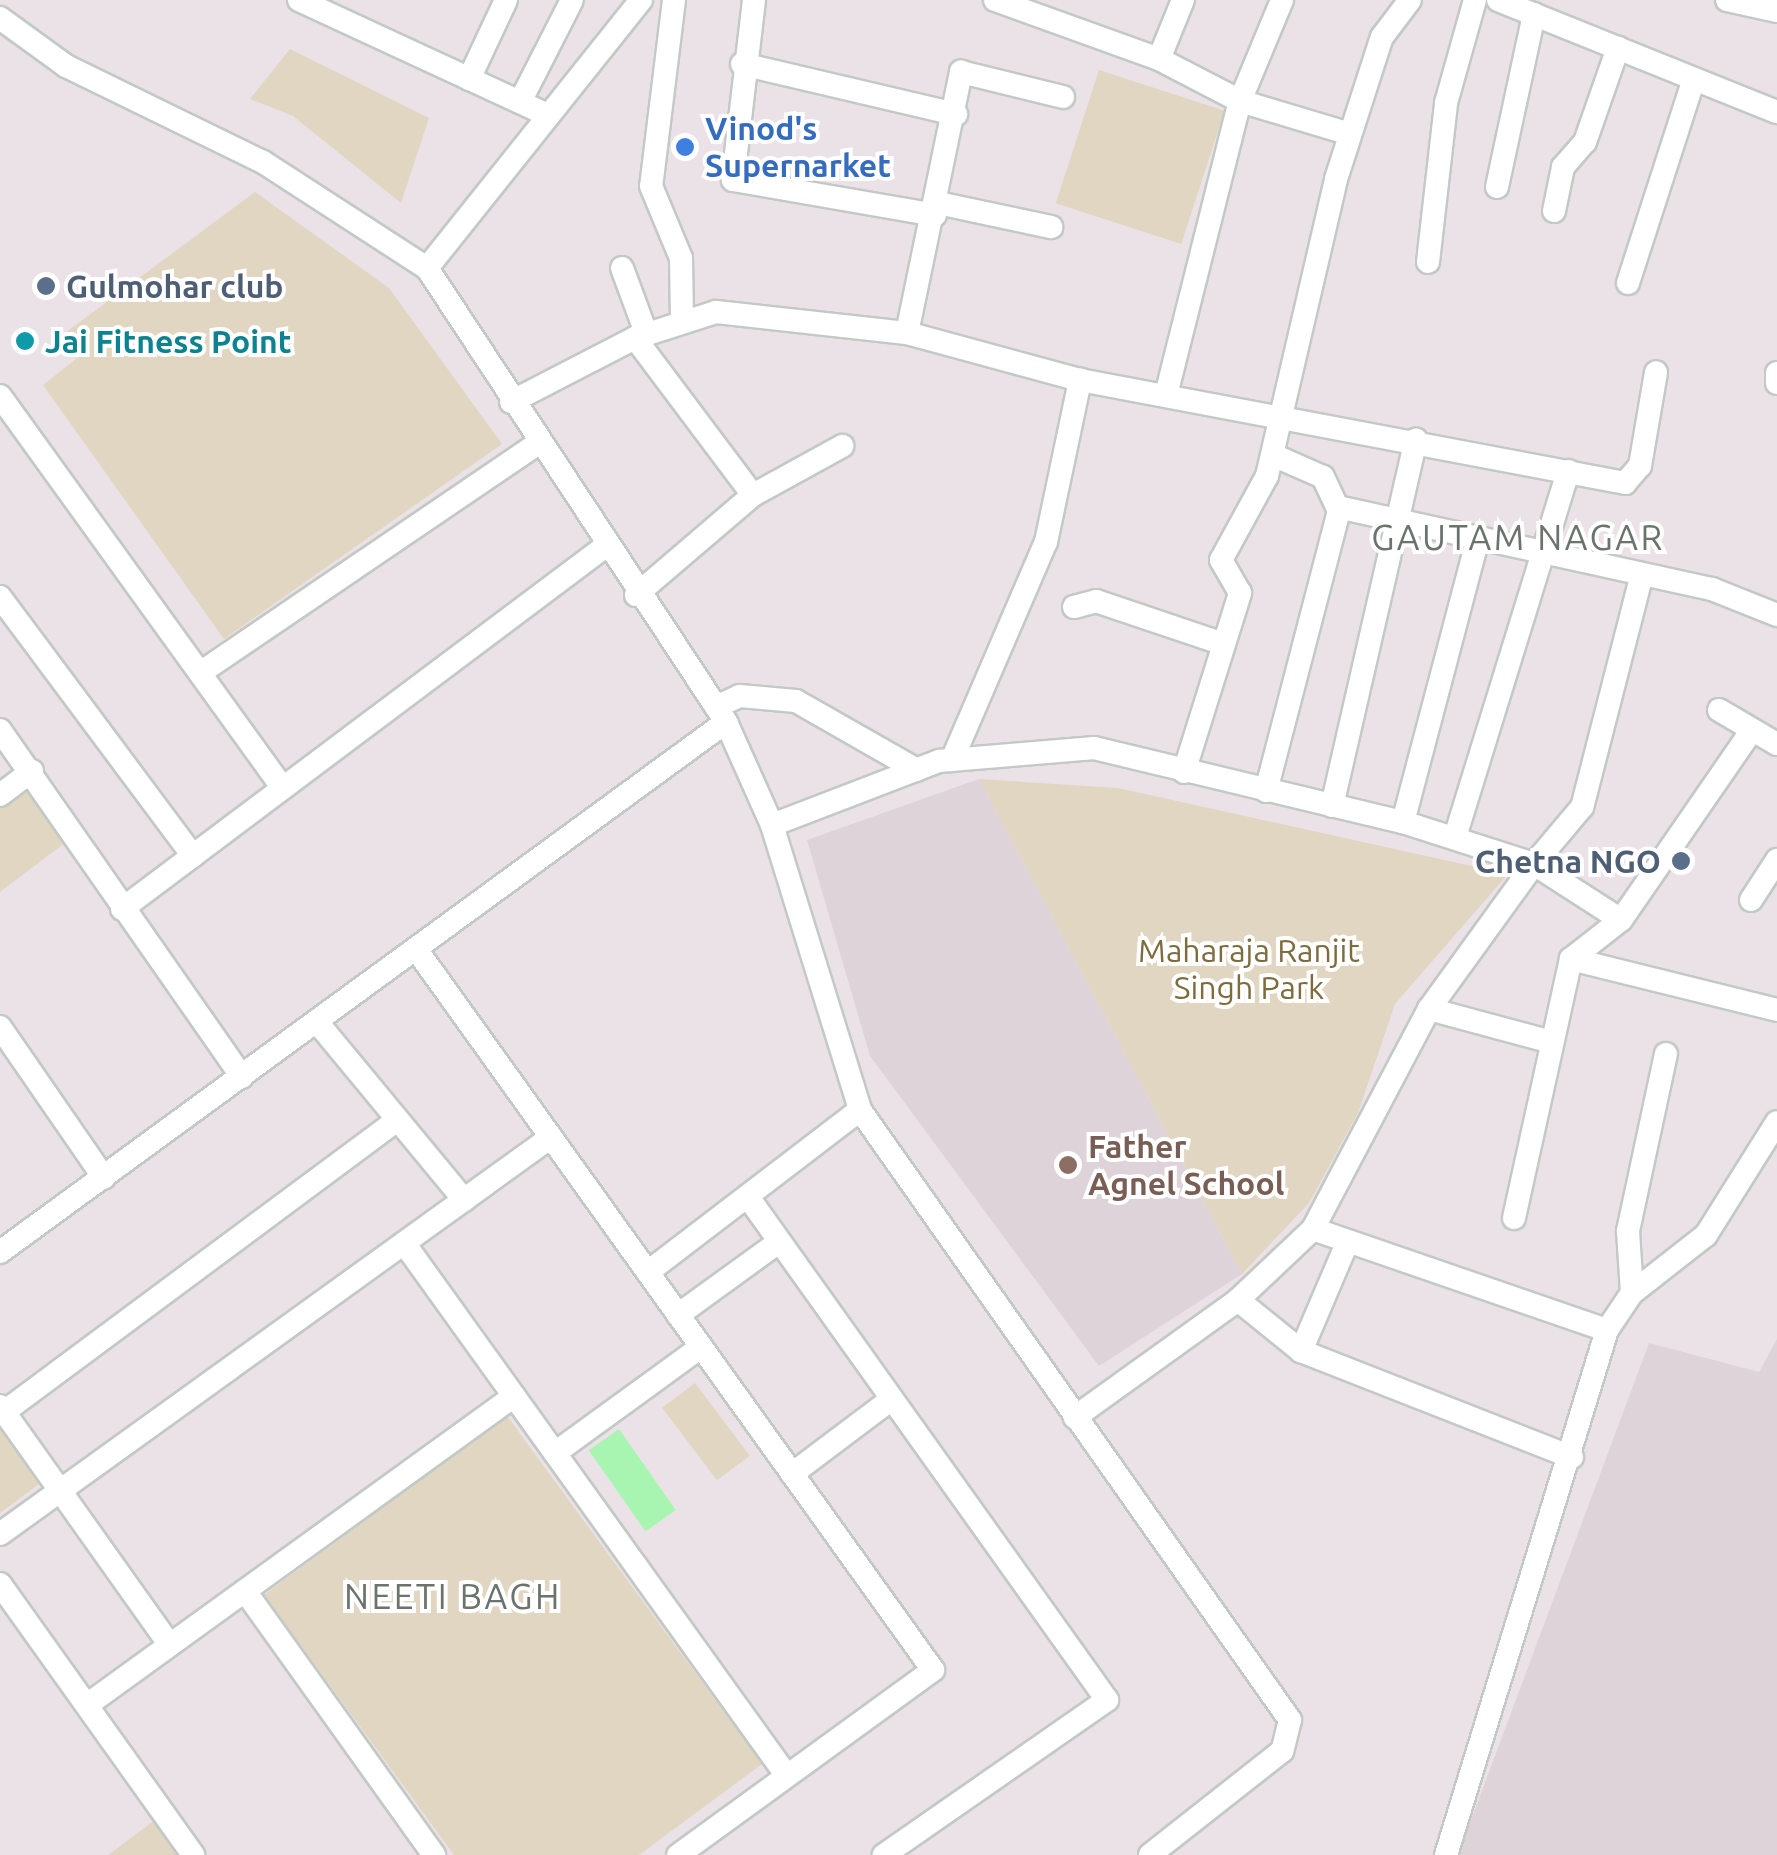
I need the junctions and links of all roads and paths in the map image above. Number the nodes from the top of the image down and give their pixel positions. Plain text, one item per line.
1 (299, 0) edge
2 (506, 0) edge
3 (572, 0) edge
4 (641, 0) edge
5 (674, 0) edge
6 (754, 0) edge
7 (995, 0) edge
8 (1183, 0) edge
9 (1282, 0) edge
10 (1410, 0) edge
11 (1475, 0) edge
12 (1498, 0) edge
13 (1727, 0) edge
14 (1777, 11) edge
15 (1534, 14) junction
16 (0, 18) edge
17 (1618, 48) junction
18 (1159, 59) junction
19 (742, 64) junction
20 (469, 78) junction
21 (1694, 79) junction
22 (1063, 98) dead end
23 (1240, 101) junction
24 (520, 102) junction
25 (1777, 112) edge
26 (956, 114) junction
27 (548, 115) junction
28 (1350, 134) junction
29 (1497, 187) dead end
30 (936, 209) junction
31 (1554, 210) dead end
32 (1051, 227) dead end
33 (1428, 262) dead end
34 (427, 268) junction
35 (622, 268) dead end
36 (1628, 283) dead end
37 (682, 319) junction
38 (907, 334) junction
39 (640, 336) junction
40 (1656, 372) dead end
41 (1777, 373) edge
42 (1080, 380) junction
43 (1777, 383) edge
44 (1166, 394) junction
45 (1, 400) edge
46 (511, 402) junction
47 (1285, 415) junction
48 (1416, 439) junction
49 (538, 443) junction
50 (842, 446) dead end
51 (1273, 455) junction
52 (1568, 470) junction
53 (754, 495) junction
54 (1338, 507) junction
55 (1398, 520) junction
56 (1478, 538) junction
57 (603, 548) junction
58 (1542, 555) junction
59 (1641, 578) junction
60 (636, 595) junction
61 (0, 596) edge
62 (1074, 607) dead end
63 (1777, 615) edge
64 (1224, 644) junction
65 (200, 673) junction
66 (1719, 710) dead end
67 (721, 714) junction
68 (0, 730) edge
69 (1752, 730) junction
70 (1777, 744) edge
71 (952, 760) junction
72 (917, 770) junction
73 (32, 771) junction
74 (1184, 772) junction
75 (283, 788) junction
76 (1266, 791) junction
77 (0, 795) edge
78 (1332, 806) junction
79 (1403, 822) junction
80 (772, 825) junction
81 (1456, 837) junction
82 (194, 856) junction
83 (1777, 860) edge
84 (1534, 864) junction
85 (1751, 900) dead end
86 (122, 910) junction
87 (1621, 920) junction
88 (416, 949) junction
89 (1571, 959) junction
90 (1428, 1009) junction
91 (1777, 1010) edge
92 (316, 1022) junction
93 (0, 1027) edge
94 (1551, 1042) junction
95 (1666, 1054) dead end
96 (242, 1077) junction
97 (860, 1110) junction
98 (394, 1122) junction
99 (1777, 1122) edge
100 (550, 1137) junction
101 (104, 1178) junction
102 (748, 1197) junction
103 (464, 1200) junction
104 (1514, 1218) dead end
105 (1313, 1229) junction
106 (404, 1242) junction
107 (779, 1242) junction
108 (1347, 1242) junction
109 (0, 1252) edge
110 (648, 1272) junction
111 (1632, 1293) junction
112 (1238, 1300) junction
113 (678, 1314) junction
114 (1607, 1330) junction
115 (701, 1347) junction
116 (1300, 1351) junction
117 (514, 1396) junction
118 (890, 1401) junction
119 (2, 1409) edge
120 (1076, 1417) junction
121 (555, 1453) junction
122 (1572, 1457) junction
123 (792, 1474) junction
124 (60, 1491) junction
125 (0, 1534) edge
126 (0, 1584) edge
127 (245, 1591) junction
128 (170, 1645) junction
129 (86, 1705) junction
130 (786, 1776) junction
131 (194, 1855) edge
132 (434, 1855) edge
133 (678, 1855) edge
134 (884, 1855) edge
135 (1150, 1855) edge
136 (1446, 1855) edge

1 - 20 street
2 - 20 street
3 - 24 street
4 - 27 street
5 - 37 street
6 - 19 street
7 - 18 street
8 - 18 street
9 - 23 street
10 - 28 street
11 - 33 street
12 - 15 street
13 - 14 street
15 - 17 street
15 - 29 street
16 - 34 street
17 - 21 street
17 - 31 street
18 - 23 street
19 - 26 street
19 - 30 street
20 - 24 street
21 - 25 street
21 - 36 street
22 - 26 street
23 - 28 street
23 - 44 street
24 - 27 street
26 - 30 street
27 - 34 street
28 - 47 street
30 - 32 street
30 - 38 street
34 - 46 street
35 - 39 street
37 - 38 street
37 - 39 street
38 - 42 street
39 - 46 street
39 - 53 street
40 - 52 street
41 - 43 street
42 - 44 street
42 - 71 street
44 - 47 street
45 - 65 street
46 - 49 street
47 - 48 street
47 - 51 street
48 - 52 street
48 - 55 street
49 - 57 street
49 - 65 street
50 - 53 street
51 - 54 street
51 - 64 street
52 - 58 street
53 - 60 street
54 - 55 street
54 - 76 street
55 - 56 street
55 - 78 street
56 - 58 street
56 - 79 street
57 - 60 street
57 - 75 street
58 - 59 street
58 - 81 street
59 - 63 street
59 - 84 street
60 - 67 street
61 - 82 street
62 - 64 street
64 - 74 street
65 - 75 street
66 - 69 street
67 - 72 street
67 - 80 street
67 - 88 street
68 - 73 street
69 - 70 street
69 - 87 street
71 - 72 street
71 - 74 street
72 - 80 street
73 - 77 street
73 - 86 street
74 - 76 street
75 - 82 street
76 - 78 street
78 - 79 street
79 - 81 street
80 - 97 street
81 - 84 street
82 - 86 street
83 - 85 street
84 - 87 street
84 - 90 street
86 - 96 street
87 - 89 street
88 - 92 street
88 - 100 street
89 - 91 street
89 - 94 street
90 - 94 street
90 - 105 street
92 - 96 street
92 - 98 street
93 - 101 street
94 - 104 street
95 - 111 street
96 - 101 street
97 - 102 street
97 - 120 street
98 - 103 street
98 - 119 street
99 - 111 street
100 - 103 street
100 - 110 street
101 - 109 street
102 - 107 street
102 - 110 street
103 - 106 street
105 - 108 street
105 - 112 street
106 - 117 street
106 - 124 street
107 - 113 street
107 - 118 street
108 - 114 street
108 - 116 street
110 - 113 street
111 - 114 street
112 - 116 street
112 - 120 street
113 - 115 street
114 - 122 street
115 - 121 street
115 - 123 street
116 - 122 street
117 - 121 street
117 - 127 street
118 - 123 street
118 - 134 street
119 - 124 street
120 - 135 street
121 - 130 street
122 - 136 street
123 - 130 street
124 - 125 street
124 - 128 street
126 - 129 street
127 - 128 street
127 - 132 street
128 - 129 street
129 - 131 street
130 - 133 street

